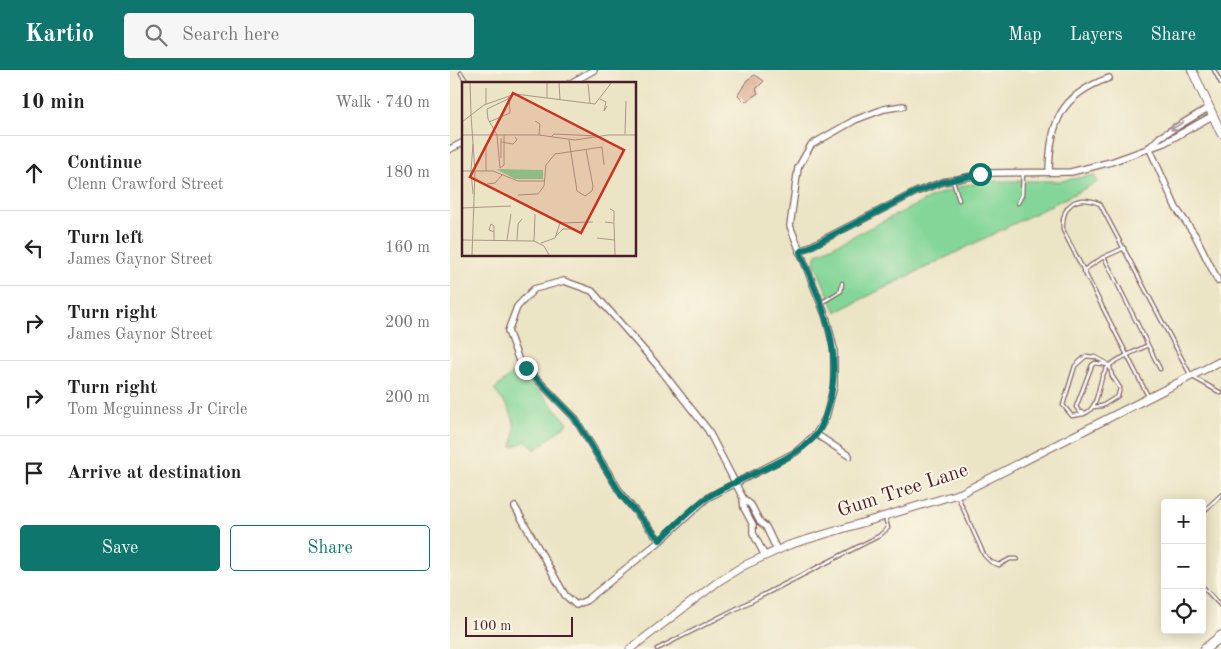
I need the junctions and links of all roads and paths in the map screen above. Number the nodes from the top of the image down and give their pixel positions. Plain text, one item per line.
1 (594, 70) edge
2 (1192, 70) edge
3 (1214, 70) edge
4 (461, 73) dead end
5 (1109, 78) dead end
6 (467, 82) edge
7 (573, 82) edge
8 (1221, 83) edge
9 (903, 106) dead end
10 (1208, 108) junction
11 (1212, 116) junction
12 (1221, 133) edge
13 (462, 143) edge
14 (1150, 147) junction
15 (450, 148) edge
16 (1023, 172) junction
17 (1049, 172) junction
18 (953, 180) junction
19 (958, 200) dead end
20 (1018, 203) dead end
21 (1125, 248) junction
22 (800, 252) junction
23 (1104, 258) junction
24 (1084, 270) junction
25 (1218, 281) dead end
26 (842, 283) dead end
27 (821, 303) junction
28 (1148, 345) junction
29 (1128, 356) junction
30 (1221, 361) edge
31 (1110, 365) junction
32 (1160, 368) dead end
33 (1191, 376) junction
34 (1221, 393) edge
35 (1149, 398) junction
36 (1093, 407) junction
37 (1084, 414) junction
38 (816, 434) junction
39 (849, 456) dead end
40 (735, 482) junction
41 (957, 494) junction
42 (1221, 495) edge
43 (743, 498) junction
44 (515, 507) dead end
45 (1206, 509) edge
46 (884, 516) junction
47 (760, 522) junction
48 (753, 526) junction
49 (660, 540) junction
50 (776, 550) junction
51 (764, 556) junction
52 (1017, 559) dead end
53 (1205, 589) edge
54 (1221, 606) edge
55 (1221, 636) edge
56 (1210, 647) edge
57 (630, 649) edge
58 (657, 649) edge

1 - 7 street
2 - 10 main road
3 - 8 lane
4 - 6 lane
5 - 17 street
9 - 22 street
10 - 11 main road
10 -> 14 street
11 - 12 main road
11 - 14 street
13 - 15 street
14 - 17 street
14 - 25 street
16 - 17 street
16 - 18 street
16 - 20 lane
18 - 19 lane
18 - 22 street
21 - 23 lane
21 - 24 lane
21 - 33 lane
22 - 27 street
23 - 24 lane
23 - 28 lane
24 - 29 lane
26 - 27 lane
27 - 38 street
28 - 29 lane
28 - 32 lane
29 - 31 lane
29 - 35 lane
30 - 33 street, Gum Tree Lane
31 - 36 lane
31 - 36 lane
31 - 37 lane
31 - 37 lane
33 - 34 lane
33 - 35 street, Gum Tree Lane
35 - 41 street, Gum Tree Lane
36 - 37 lane
38 - 39 street
38 - 40 street
40 - 43 street
40 - 49 street
40 - 49 street
41 - 46 street, Gum Tree Lane
41 - 52 lane
42 - 45 lane
43 - 47 street
43 - 48 street
44 - 49 street
46 - 50 street, Gum Tree Lane
46 - 58 lane
47 - 48 lane
47 - 50 street
48 - 51 street
50 - 51 street, Gum Tree Lane
51 - 57 street, Gum Tree Lane
53 - 54 lane
55 - 56 main road

